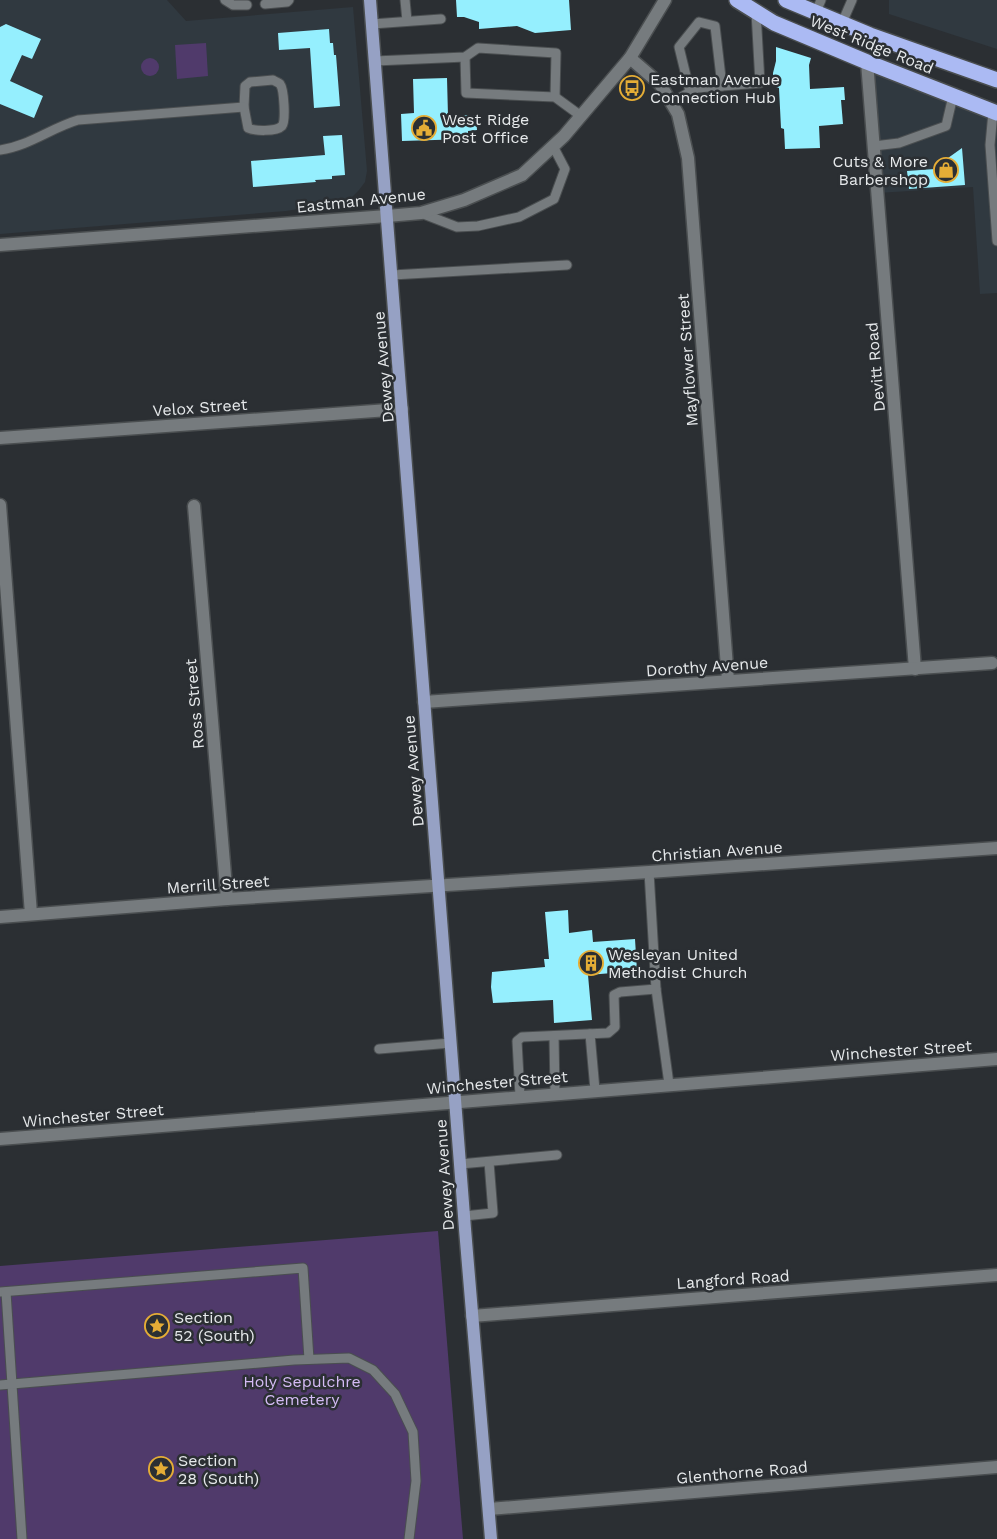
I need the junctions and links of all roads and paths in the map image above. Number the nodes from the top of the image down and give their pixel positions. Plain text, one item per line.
1 (225, 0) edge
2 (289, 0) edge
3 (370, 0) edge
4 (405, 0) edge
5 (665, 0) edge
6 (737, 0) edge
7 (786, 0) edge
8 (852, 0) edge
9 (266, 4) dead end
10 (247, 5) dead end
11 (819, 6) edge
12 (756, 12) junction
13 (441, 19) dead end
14 (407, 21) junction
15 (842, 23) junction
16 (372, 24) junction
17 (465, 57) junction
18 (630, 58) junction
19 (375, 61) junction
20 (867, 62) junction
21 (997, 80) edge
22 (722, 86) junction
23 (690, 92) junction
24 (954, 96) junction
25 (555, 97) junction
26 (671, 103) junction
27 (244, 107) junction
28 (995, 113) edge
29 (581, 116) junction
30 (553, 146) junction
31 (874, 146) junction
32 (0, 150) edge
33 (421, 213) junction
34 (387, 216) junction
35 (997, 227) edge
36 (997, 240) edge
37 (0, 246) edge
38 (567, 264) dead end
39 (392, 275) junction
40 (402, 408) junction
41 (0, 438) edge
42 (0, 506) edge
43 (194, 506) dead end
44 (992, 663) dead end
45 (916, 669) junction
46 (728, 680) junction
47 (424, 702) junction
48 (997, 848) edge
49 (649, 872) junction
50 (439, 886) junction
51 (227, 899) junction
52 (31, 914) junction
53 (0, 917) edge
54 (656, 989) junction
55 (590, 1034) junction
56 (554, 1036) junction
57 (450, 1043) junction
58 (379, 1049) dead end
59 (997, 1059) edge
60 (669, 1084) junction
61 (595, 1090) junction
62 (555, 1093) junction
63 (520, 1096) junction
64 (455, 1101) junction
65 (0, 1139) edge
66 (557, 1155) dead end
67 (489, 1162) junction
68 (460, 1164) junction
69 (464, 1216) junction
70 (997, 1275) edge
71 (3, 1292) edge
72 (472, 1316) junction
73 (309, 1359) junction
74 (11, 1384) junction
75 (0, 1385) edge
76 (997, 1467) edge
77 (489, 1509) junction
78 (22, 1539) edge
79 (409, 1539) edge
80 (491, 1539) edge

1 - 10 lane
2 - 9 lane
3 - 16 main road, Dewey Avenue
4 - 14 lane
5 - 18 street, Eastman Avenue
6 - 12 highway, West Ridge Road
7 - 11 highway, West Ridge Road
8 - 15 lane
11 - 15 highway, West Ridge Road
12 - 20 highway, West Ridge Road
12 - 22 lane
13 - 14 lane
14 - 16 lane
15 - 21 highway, West Ridge Road
16 - 19 main road, Dewey Avenue
17 - 19 lane
17 - 25 lane
17 - 25 lane
18 - 26 street, Mayflower Street
18 - 29 street, Eastman Avenue
19 - 34 main road, Dewey Avenue
20 - 24 highway, West Ridge Road
20 - 31 street, Devitt Road
22 - 23 lane
22 - 23 lane
23 - 26 lane
24 - 28 highway, West Ridge Road
24 - 31 lane
25 - 29 lane
26 - 46 street, Mayflower Street
27 - 27 lane
27 - 32 lane
28 - 35 lane
29 - 30 street, Eastman Avenue
30 - 33 street, Eastman Avenue
30 - 33 lane
31 - 45 street, Devitt Road
33 - 34 street, Eastman Avenue
34 - 37 street, Eastman Avenue
34 - 39 main road, Dewey Avenue
35 - 36 lane
38 - 39 lane
39 - 40 main road, Dewey Avenue
40 - 41 street, Velox Street
40 - 47 main road, Dewey Avenue
42 - 52 street
43 - 51 street, Ross Street
44 - 45 street, Dorothy Avenue
45 - 46 street, Dorothy Avenue
46 - 47 street, Dorothy Avenue
47 - 50 main road, Dewey Avenue
48 - 49 street, Christian Avenue
49 - 50 street, Christian Avenue
49 - 54 lane
50 - 51 street, Merrill Street
50 - 57 main road, Dewey Avenue
51 - 52 street, Merrill Street
52 - 53 street, Merrill Street
54 - 55 lane
54 - 60 lane
55 - 56 lane
55 - 61 lane
56 - 62 lane
56 - 63 lane
57 - 58 lane
57 - 64 main road, Dewey Avenue
59 - 60 street, Winchester Street
60 - 61 street, Winchester Street
61 - 62 street, Winchester Street
62 - 63 street, Winchester Street
63 - 64 street, Winchester Street
64 - 65 street, Winchester Street
64 - 68 main road, Dewey Avenue
66 - 67 lane
67 - 68 lane
67 - 69 lane
68 - 69 main road, Dewey Avenue
69 - 72 main road, Dewey Avenue
70 - 72 street, Langford Road
71 - 73 lane
71 - 74 lane
72 - 77 main road, Dewey Avenue
73 - 74 lane
73 - 79 lane
74 - 75 lane
74 - 78 lane
76 - 77 street, Glenthorne Road
77 - 80 main road, Dewey Avenue

